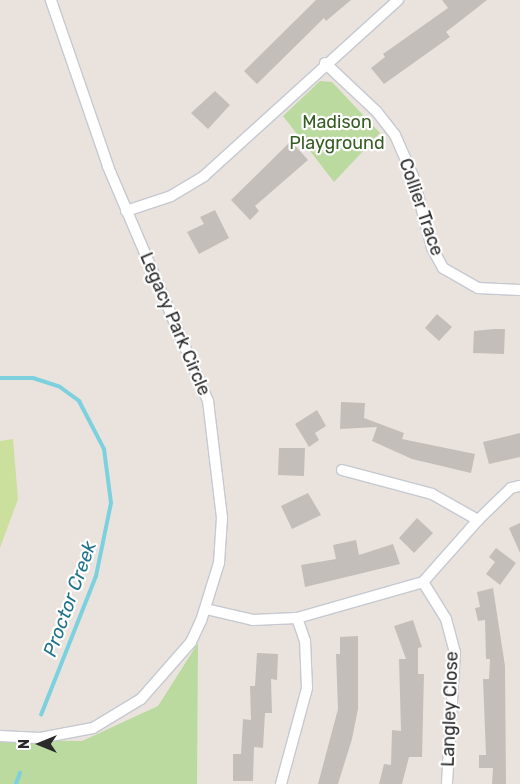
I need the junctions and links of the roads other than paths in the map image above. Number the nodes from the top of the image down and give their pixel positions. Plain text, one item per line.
1 (51, 0) edge
2 (398, 0) edge
3 (325, 63) junction
4 (126, 211) junction
5 (520, 290) edge
6 (342, 470) dead end
7 (520, 486) edge
8 (478, 520) junction
9 (423, 582) junction
10 (206, 609) junction
11 (297, 618) junction
12 (0, 736) edge
13 (281, 784) edge
14 (447, 784) edge

1 - 4 street, Legacy Park Circle
2 - 3 street
3 - 4 street
3 - 5 street, Collier Trace
4 - 10 street, Legacy Park Circle
6 - 8 street
7 - 8 street
8 - 9 street
9 - 11 street
9 - 14 street, Langley Close
10 - 11 street
10 - 12 street, Legacy Park Circle
11 - 13 street

